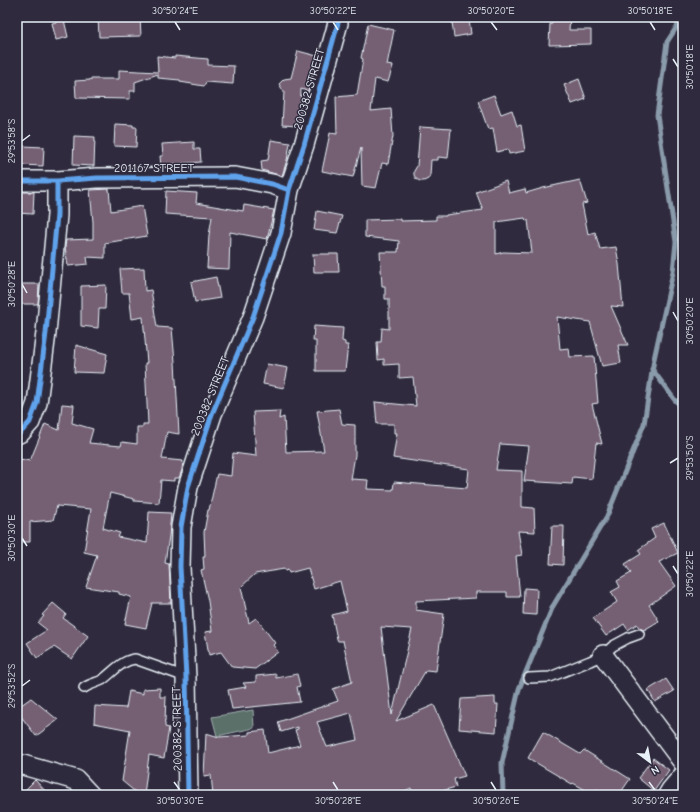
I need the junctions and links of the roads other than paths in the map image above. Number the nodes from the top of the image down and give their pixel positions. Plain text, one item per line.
1 (338, 17) edge
2 (17, 181) edge
3 (57, 181) junction
4 (289, 190) junction
5 (17, 434) edge
6 (639, 634) dead end
7 (603, 655) junction
8 (186, 677) junction
9 (529, 678) dead end
10 (84, 688) dead end
11 (683, 762) edge
12 (23, 765) dead end
13 (683, 776) edge
14 (90, 795) edge
15 (188, 795) edge
16 (668, 795) edge

1 - 4 street, 200382 STREET
2 - 3 street, 201167 STREET
3 - 4 street, 201167 STREET
3 - 5 street
4 - 8 street, 200382 STREET
6 - 7 lane
7 - 9 lane
7 - 11 street
8 - 10 lane
8 - 15 street, 200382 STREET
12 - 14 street
13 - 16 street

